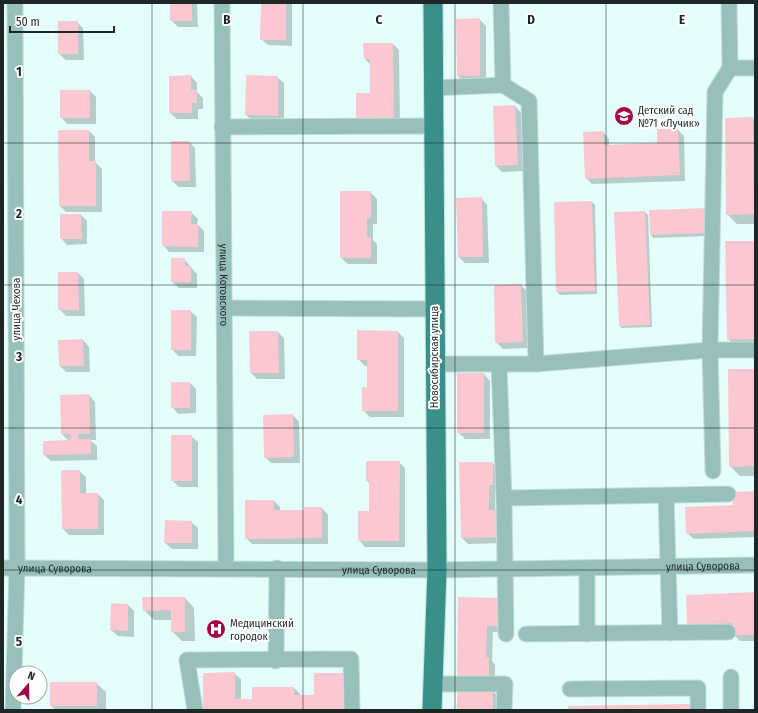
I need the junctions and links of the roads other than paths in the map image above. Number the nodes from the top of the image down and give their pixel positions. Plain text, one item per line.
1 (15, 3) edge
2 (222, 3) edge
3 (433, 3) edge
4 (501, 3) edge
5 (729, 3) edge
6 (730, 68) junction
7 (755, 68) edge
8 (503, 85) junction
9 (433, 88) junction
10 (433, 126) junction
11 (222, 127) junction
12 (224, 308) junction
13 (434, 309) junction
14 (710, 350) junction
15 (755, 350) edge
16 (434, 364) junction
17 (536, 364) junction
18 (500, 365) junction
19 (713, 470) dead end
20 (728, 494) dead end
21 (666, 495) junction
22 (504, 498) junction
23 (755, 565) edge
24 (667, 566) junction
25 (10, 568) edge
26 (226, 568) junction
27 (276, 568) junction
28 (587, 568) junction
29 (505, 569) junction
30 (437, 570) junction
31 (728, 632) dead end
32 (670, 633) junction
33 (506, 634) dead end
34 (526, 634) dead end
35 (587, 634) junction
36 (276, 661) junction
37 (731, 677) dead end
38 (433, 684) junction
39 (570, 689) dead end
40 (13, 710) edge
41 (195, 710) edge
42 (352, 710) edge
43 (432, 710) edge
44 (504, 710) edge
45 (698, 710) edge
46 (731, 710) edge

1 - 25 street, улица Чехова
2 - 11 street, улица Котовского
3 - 9 main road, Новосибирская улица
4 - 8 street
5 - 6 street
6 - 7 street
6 - 14 street
8 - 9 street
8 - 17 street
9 - 10 main road, Новосибирская улица
10 - 11 street
10 - 13 main road, Новосибирская улица
11 - 12 street, улица Котовского
12 - 13 street
12 - 26 street, улица Котовского
13 - 16 main road, Новосибирская улица
14 - 15 street
14 - 17 street
14 - 19 street
16 - 18 street
16 - 30 main road, Новосибирская улица
17 - 18 street
18 - 22 street
20 - 21 street
21 - 22 street
21 - 24 street
22 - 29 street
23 - 24 street, улица Суворова
24 - 28 street, улица Суворова
24 - 32 street
25 - 26 street, улица Суворова
25 - 40 street, улица Чехова
26 - 27 street, улица Суворова
27 - 30 street, улица Суворова
27 - 36 street
28 - 29 street, улица Суворова
28 - 35 street
29 - 30 street, улица Суворова
29 - 33 street
30 - 38 main road, Новосибирская улица
31 - 32 street
32 - 35 street
34 - 35 street
36 - 41 street
36 - 42 street
37 - 46 street
38 - 43 main road, Новосибирская улица
38 - 44 street
39 - 45 street

